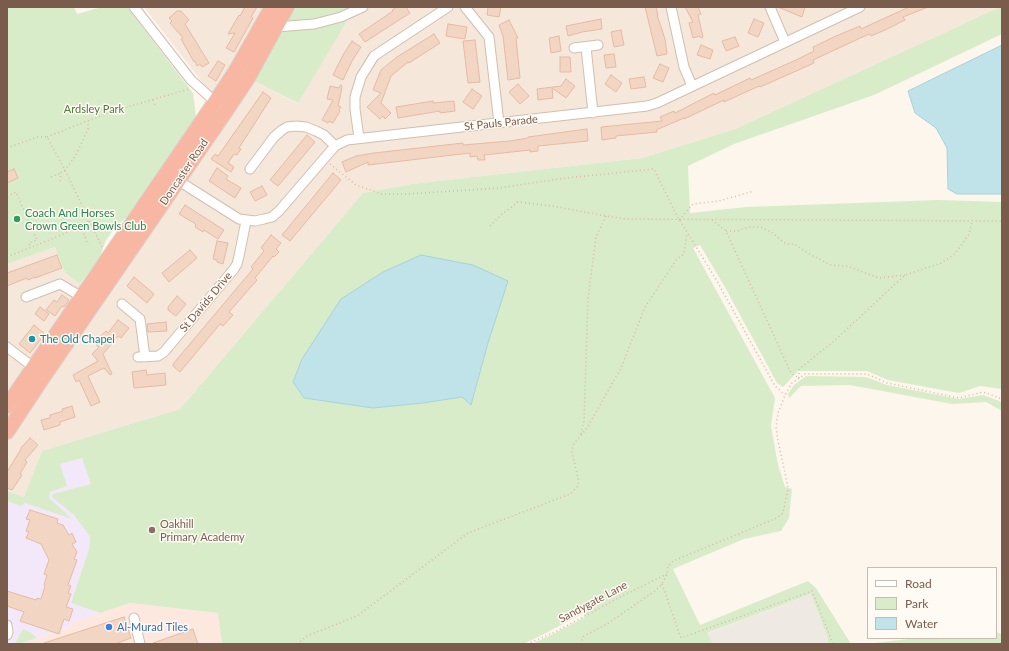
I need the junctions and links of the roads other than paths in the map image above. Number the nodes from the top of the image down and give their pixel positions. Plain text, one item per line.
1 (134, 7) edge
2 (272, 7) edge
3 (287, 7) edge
4 (363, 7) edge
5 (448, 7) edge
6 (465, 7) edge
7 (671, 7) edge
8 (770, 7) edge
9 (860, 7) edge
10 (276, 27) junction
11 (785, 42) junction
12 (598, 45) dead end
13 (586, 47) junction
14 (574, 48) dead end
15 (692, 86) junction
16 (215, 102) junction
17 (593, 113) junction
18 (224, 114) junction
19 (499, 123) junction
20 (359, 138) junction
21 (335, 146) junction
22 (250, 169) dead end
23 (173, 177) junction
24 (246, 221) junction
25 (26, 297) dead end
26 (82, 297) junction
27 (122, 304) dead end
28 (7, 347) edge
29 (39, 372) junction
30 (7, 406) edge
31 (7, 432) edge
32 (134, 618) dead end
33 (7, 625) edge
34 (7, 635) edge
35 (140, 644) edge

1 - 16 street
2 - 16 highway, Doncaster Road
3 - 10 highway, Doncaster Road
4 - 10 street
5 - 20 street
6 - 19 street
7 - 15 street
8 - 11 street
9 - 11 street, St Pauls Parade
10 - 18 highway, Doncaster Road
11 - 15 street, St Pauls Parade
12 - 13 street
13 - 14 street
13 - 17 street
15 - 17 street, St Pauls Parade
16 - 18 street
16 - 23 highway, Doncaster Road
17 - 19 street, St Pauls Parade
18 - 23 highway, Doncaster Road
19 - 20 street, St Pauls Parade
20 - 21 street, St Pauls Parade
21 - 22 street
21 - 24 street, St Pauls Parade
23 - 24 street
23 - 26 highway, Doncaster Road
23 - 29 highway, Doncaster Road
24 - 27 street, St Davids Drive
25 - 26 street
26 - 29 highway, Doncaster Road
28 - 29 street
29 - 30 highway, Doncaster Road
29 - 31 highway, Doncaster Road
32 - 35 street
33 - 34 street

